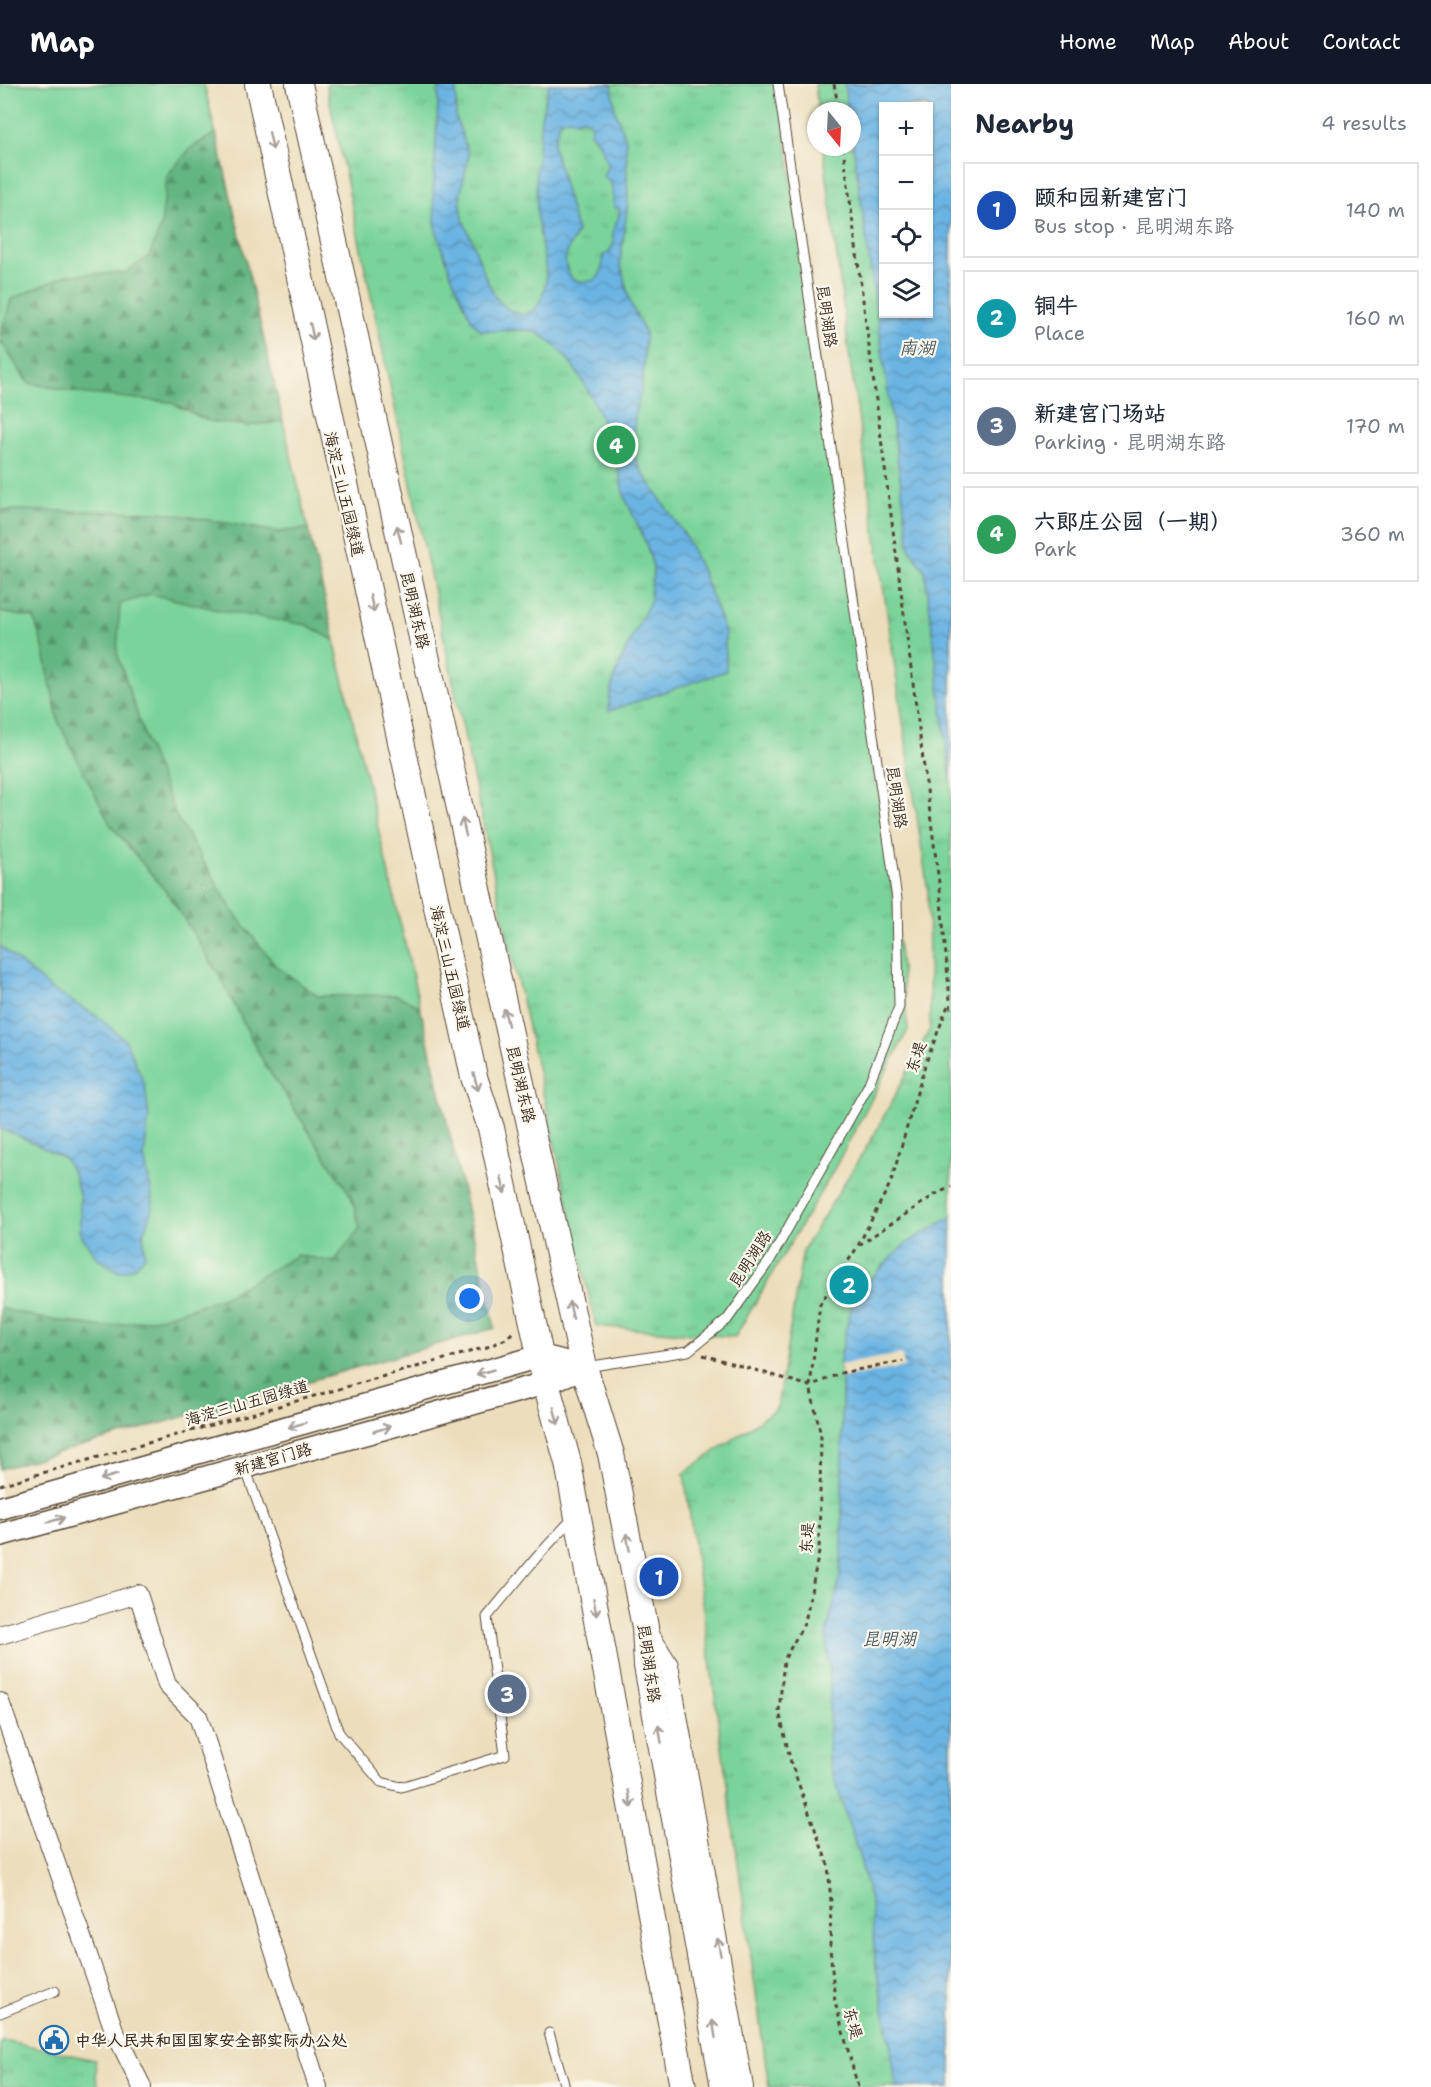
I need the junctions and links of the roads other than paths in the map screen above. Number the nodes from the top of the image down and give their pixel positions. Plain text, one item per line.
1 (258, 84) edge
2 (299, 84) edge
3 (778, 84) edge
4 (541, 1356) junction
5 (584, 1367) junction
6 (546, 1383) junction
7 (245, 1467) junction
8 (0, 1508) edge
9 (578, 1513) junction
10 (0, 1536) edge
11 (645, 1627) junction
12 (0, 1635) edge
13 (0, 1702) edge
14 (55, 1991) dead end
15 (0, 2013) edge
16 (549, 2033) dead end
17 (142, 2087) edge
18 (318, 2087) edge
19 (565, 2087) edge
20 (683, 2087) edge
21 (724, 2087) edge
22 (744, 2087) edge

1 -> 4 main road
5 -> 2 main road, 昆明湖东路
3 - 5 lane, 昆明湖路
4 - 5 street
4 - 6 main road
4 -> 8 street, 新建宫门路
5 - 6 street, 新建宫门路
11 -> 5 main road, 昆明湖东路
7 -> 6 street, 新建宫门路
6 -> 9 main road
7 - 9 lane
10 -> 7 street, 新建宫门路
9 -> 20 main road
21 -> 11 main road, 昆明湖东路
22 -> 11 street
12 - 18 street
13 - 17 street
14 - 15 lane
16 - 19 lane

